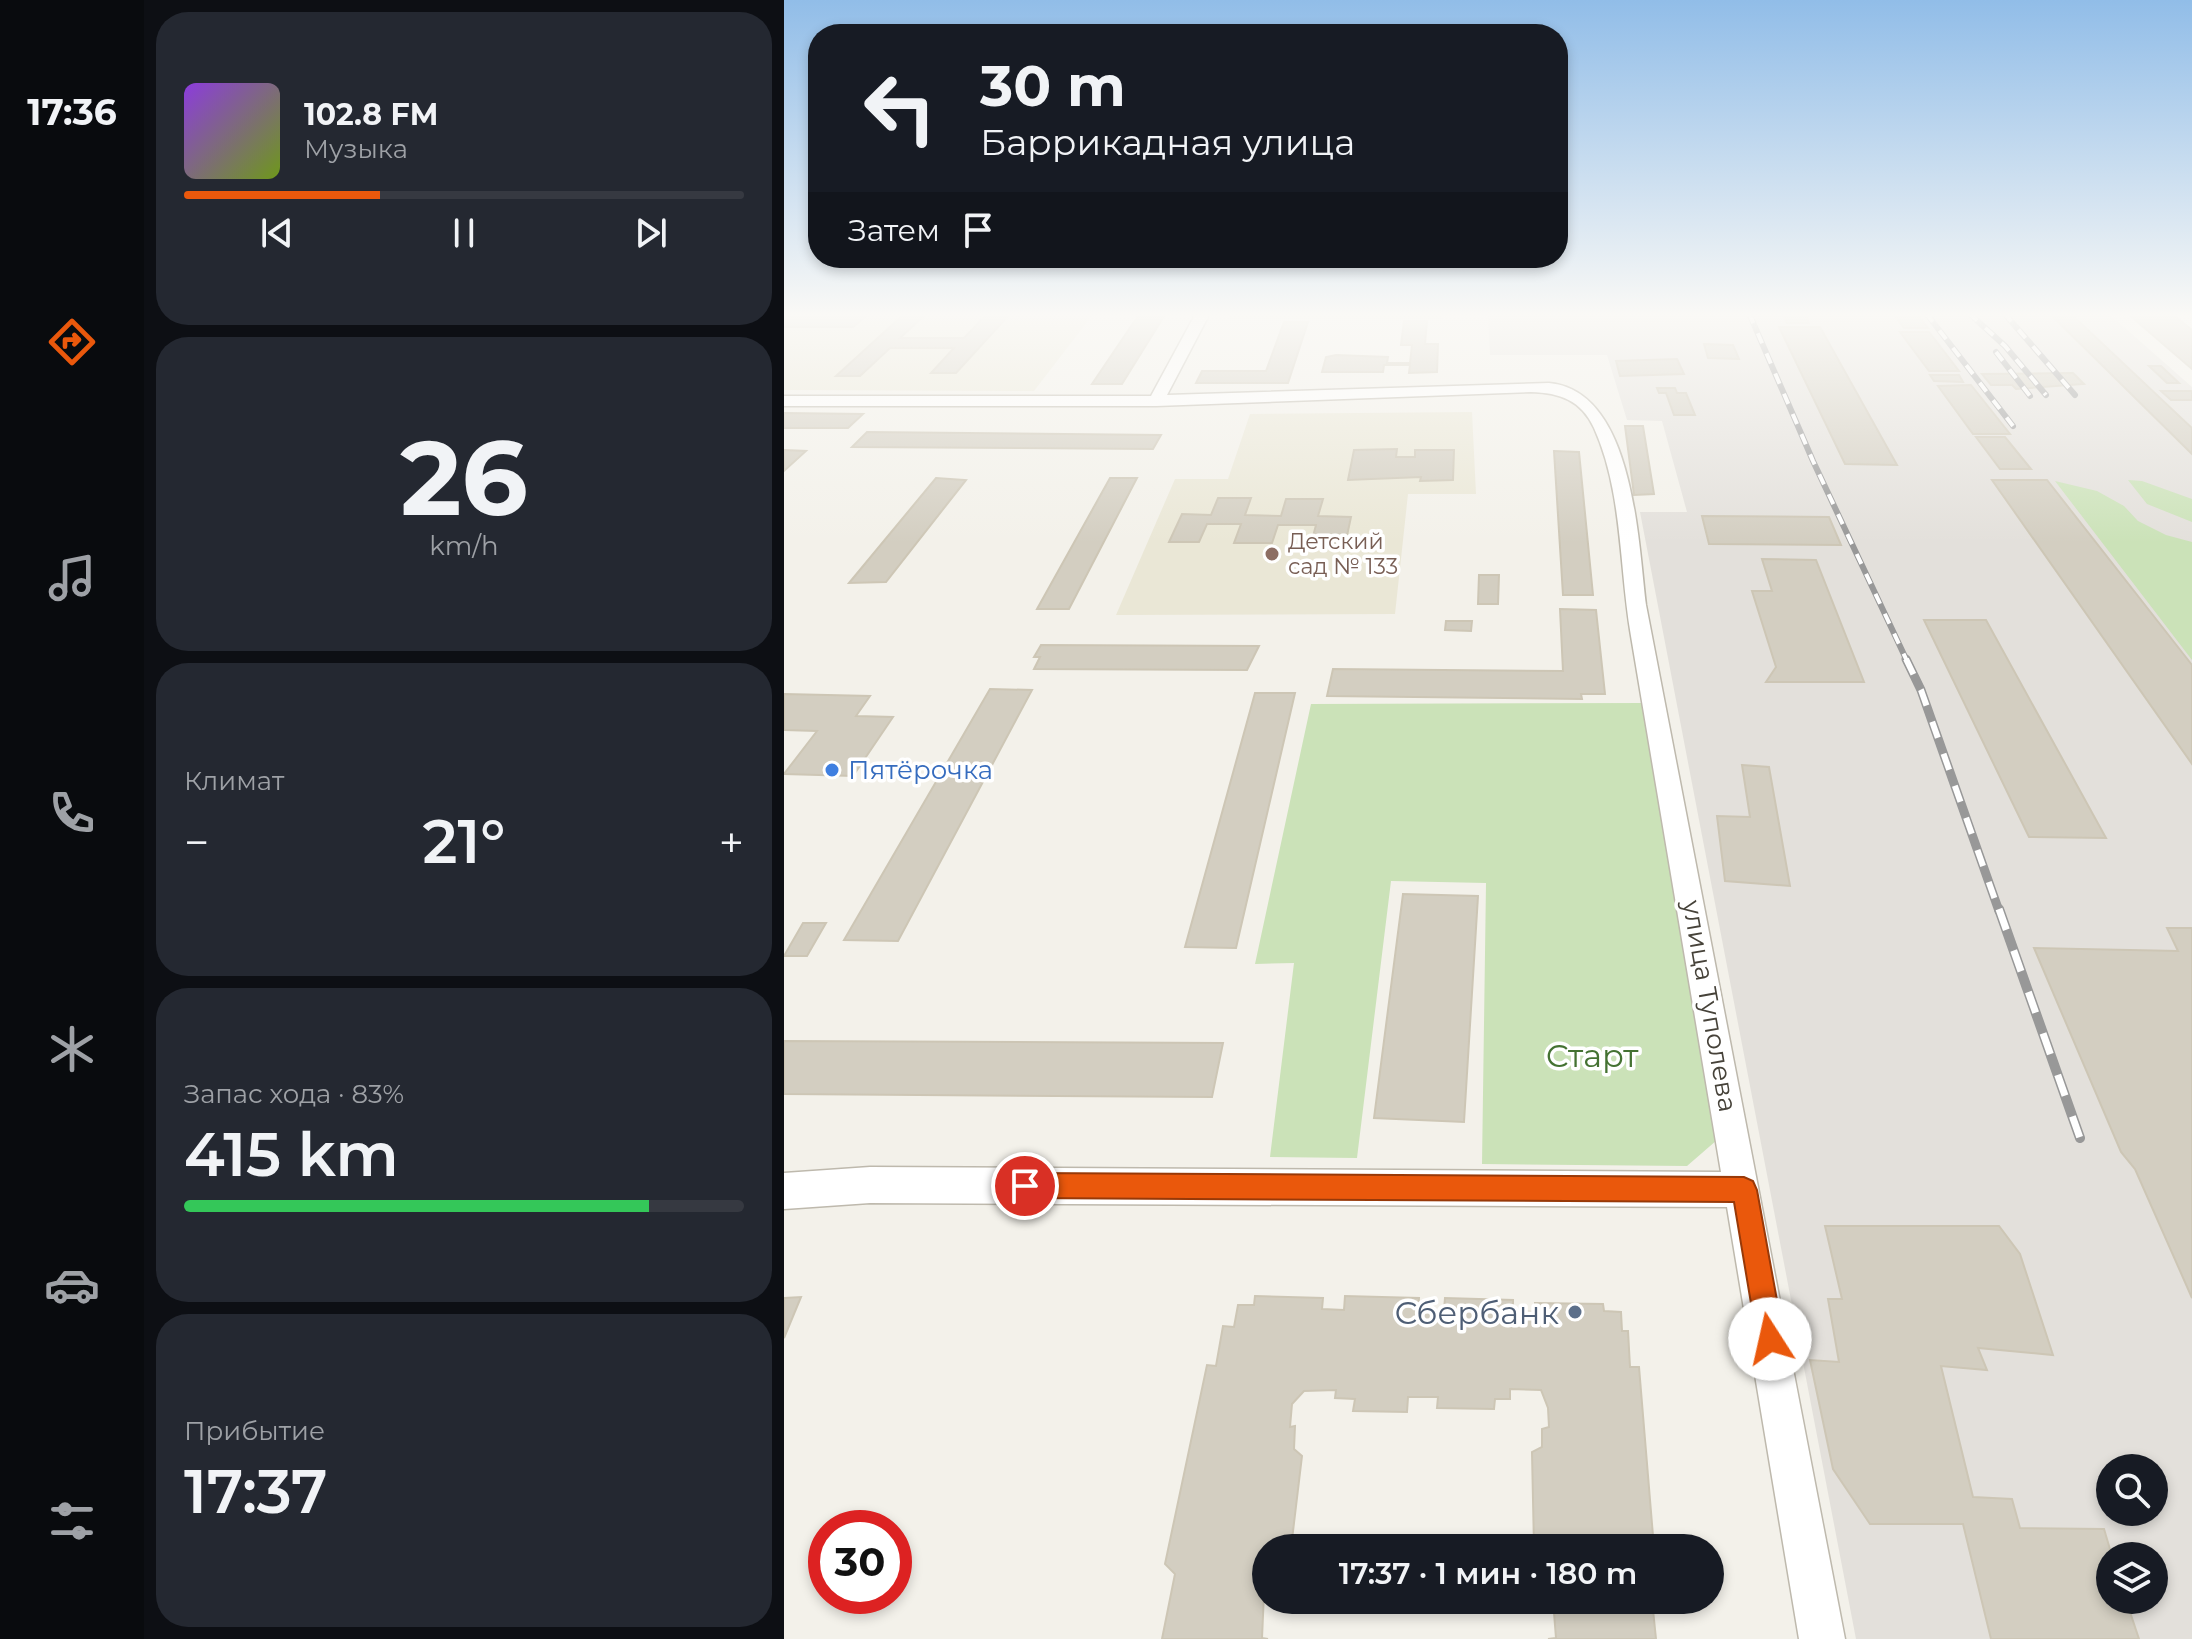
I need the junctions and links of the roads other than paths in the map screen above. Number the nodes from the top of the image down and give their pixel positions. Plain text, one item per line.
1 (1162, 389) edge
2 (1464, 389) edge
3 (1561, 389) edge
4 (784, 401) edge
5 (1156, 401) junction
6 (1744, 1190) junction
7 (784, 1191) edge
8 (1822, 1639) edge

1 - 5 street
2 - 5 street, улица Туполева
3 - 6 street, улица Туполева
4 - 5 street
6 - 7 street
6 - 8 street, улица Туполева

